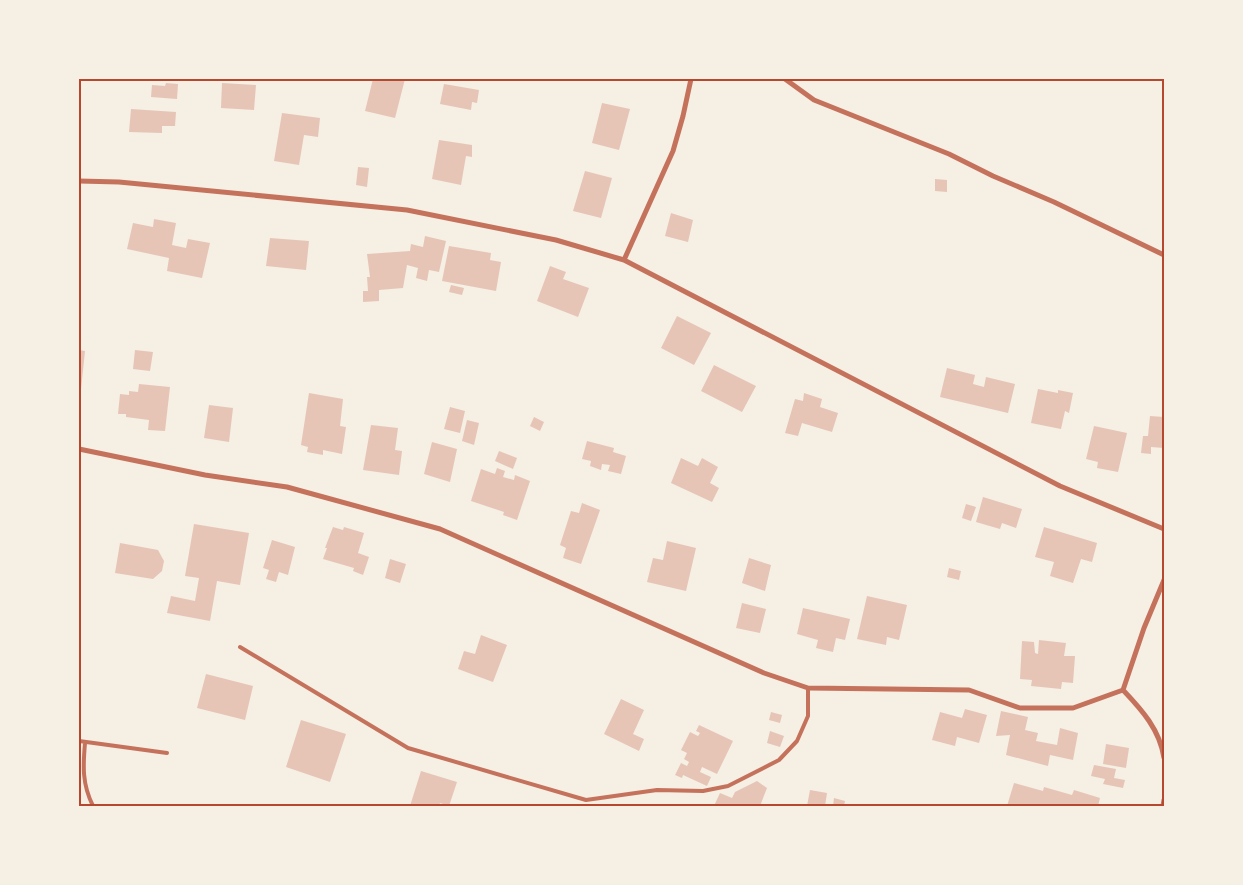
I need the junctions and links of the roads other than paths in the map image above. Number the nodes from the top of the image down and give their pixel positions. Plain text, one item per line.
1 (691, 79) edge
2 (785, 79) edge
3 (79, 181) edge
4 (1164, 255) edge
5 (624, 260) junction
6 (79, 449) edge
7 (1164, 528) edge
8 (1164, 580) edge
9 (240, 647) dead end
10 (808, 688) junction
11 (1123, 690) junction
12 (79, 742) edge
13 (85, 743) junction
14 (167, 753) dead end
15 (1164, 758) edge
16 (1164, 800) edge
17 (92, 806) edge
18 (1163, 806) edge

1 - 5 street
2 - 4 street
3 - 5 street
5 - 7 street
6 - 10 street
8 - 11 street
9 - 10 lane
10 - 11 street
11 - 15 street
12 - 13 lane
13 - 14 lane
13 - 17 lane
16 - 18 street

